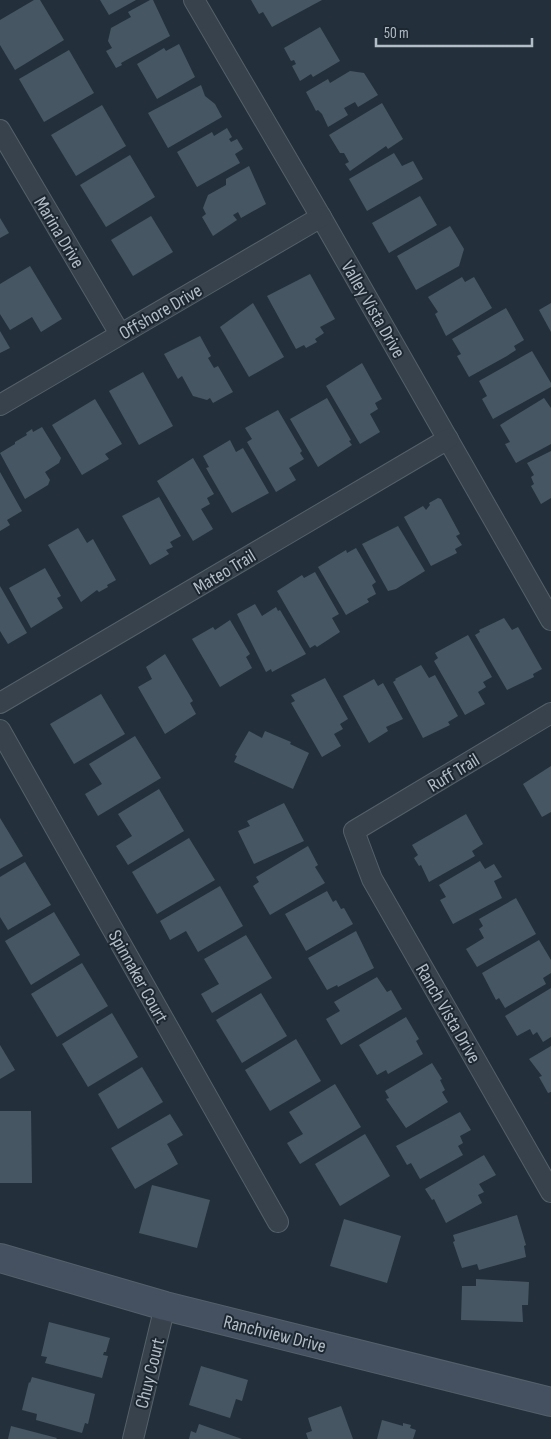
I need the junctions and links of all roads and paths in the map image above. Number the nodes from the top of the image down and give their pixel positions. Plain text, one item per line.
1 (194, 0) edge
2 (0, 130) edge
3 (321, 217) junction
4 (120, 334) junction
5 (0, 405) edge
6 (448, 439) junction
7 (551, 620) edge
8 (0, 703) edge
9 (551, 713) edge
10 (0, 730) edge
11 (354, 831) joint
12 (551, 1192) edge
13 (278, 1222) dead end
14 (0, 1258) edge
15 (166, 1306) junction
16 (551, 1402) edge
17 (133, 1439) edge

1 - 3 street, Valley Vista Drive
2 - 4 street, Marina Drive
3 - 4 street, Offshore Drive
3 - 6 street, Valley Vista Drive
4 - 5 street, Offshore Drive
6 - 7 street, Valley Vista Drive
6 - 8 street, Mateo Trail
9 - 11 street, Ruff Trail
10 - 13 street, Spinnaker Court
11 - 12 street, Ranch Vista Drive
14 - 15 street, Ranchview Drive
15 - 16 street, Ranchview Drive
15 - 17 street, Chuy Court

